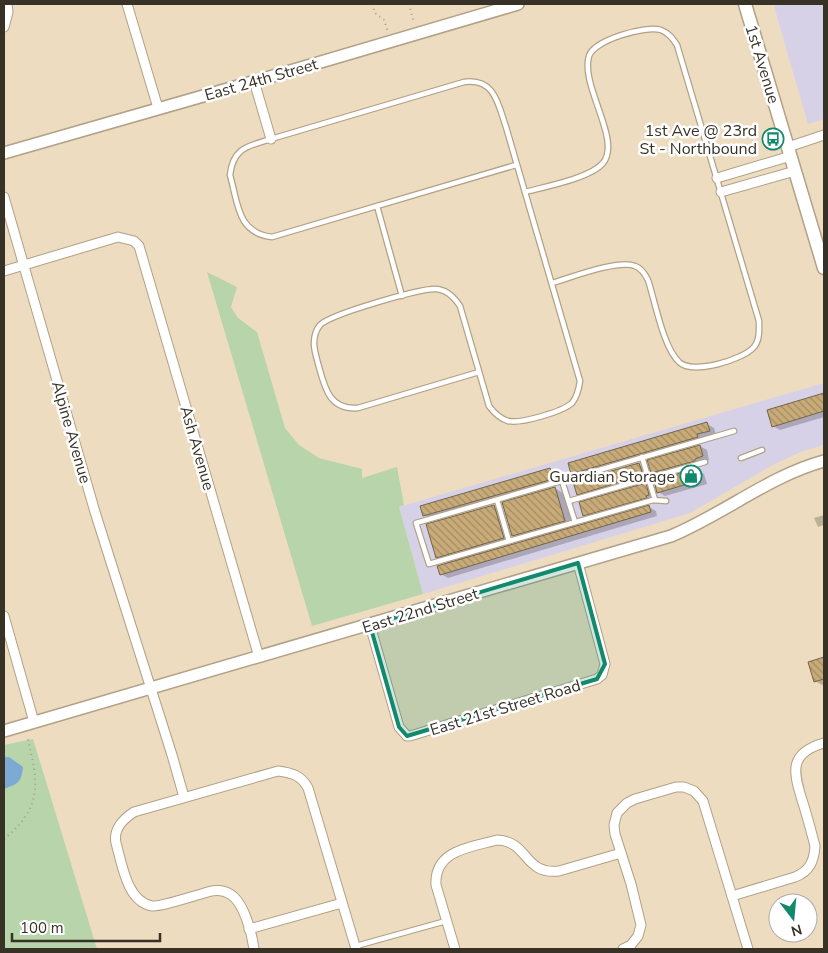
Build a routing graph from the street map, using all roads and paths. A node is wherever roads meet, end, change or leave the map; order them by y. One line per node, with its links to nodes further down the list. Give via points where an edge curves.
1 (7, 4): 8 (street)
2 (127, 4): 11 (street)
3 (372, 4): 9 (path, via 375,13 384,20 387,32)
4 (409, 4): 7 (path)
5 (518, 4): 10 (street, East 24th Street)
6 (745, 4): 14 (main road, 1st Avenue)
7 (414, 24)
8 (4, 27)
9 (396, 29)
10 (254, 81): 11 (street, East 24th Street); 13 (street)
11 (158, 108): 15 (street, East 24th Street)
12 (824, 135): 14 (street)
13 (271, 139): 16 (lane, via 472,81 486,85 492,91); 22 (lane, via 241,150 231,168 230,175 243,220 253,232 272,237)
14 (790, 151): 17 (main road, 1st Avenue); 18 (street)
15 (4, 152)
16 (516, 164): 19 (lane); 22 (lane)
17 (795, 171): 20 (street); 24 (main road, 1st Avenue)
18 (717, 178): 19 (lane, via 677,45 661,30 647,29 606,40 589,56 587,72 607,141 607,156 603,163 589,174); 20 (lane)
19 (525, 192): 26 (lane)
20 (721, 192): 26 (lane, via 759,321 757,342 744,355 699,368 680,364 669,349 648,280 635,266 619,264)
21 (4, 197): 23 (street, Alpine Avenue)
22 (377, 206): 27 (lane)
23 (24, 265): 25 (street); 46 (street, Ash Avenue, via 118,238 134,240 139,246); 47 (street, Alpine Avenue, via 95,512)
24 (824, 268)
25 (4, 271)
26 (552, 283): 28 (lane, via 580,381 571,403 532,418 506,420 489,406)
27 (402, 296): 28 (lane, via 435,289 455,298); 28 (lane, via 333,317 318,327 314,347 330,398 340,406 358,408)
28 (479, 372)
29 (734, 430): 31 (lane)
30 (762, 450): 32 (lane)
31 (642, 458): 35 (lane); 36 (lane)
32 (741, 458)
33 (824, 461): 43 (street, East 22nd Street, via 773,480 693,527)
34 (705, 462): 35 (lane)
35 (648, 478): 38 (lane); 39 (lane)
36 (562, 481): 37 (lane); 39 (lane)
37 (497, 500): 42 (lane); 42 (lane, via 416,523 429,564)
38 (655, 500): 40 (lane); 41 (lane)
39 (569, 501): 41 (lane)
40 (666, 501)
41 (575, 522): 42 (lane)
42 (509, 541)
43 (578, 563): 45 (street, East 22nd Street); 45 (street, East 21st Street Road, via 605,664 602,675 410,736 399,726)
44 (4, 616): 48 (street)
45 (370, 625): 46 (street, East 22nd Street)
46 (259, 657): 47 (street, East 22nd Street)
47 (151, 689): 48 (street, East 22nd Street); 51 (street, Alpine Avenue)
48 (29, 724): 49 (street, East 22nd Street); 52 (path, via 34,799 22,822)
49 (4, 731)
50 (824, 742): 54 (street, via 804,752 796,765 795,777 815,846 810,866 795,877)
51 (184, 798): 55 (street, via 278,772 298,775 308,788); 57 (street, via 134,812 121,822 115,837 131,892 138,900 155,906 222,890 236,899)
52 (4, 839)
53 (621, 853): 54 (street, via 615,834 615,818 620,808 635,799 684,787 694,791 707,810); 56 (street, via 550,872 535,866 518,846 505,840 450,854 439,865 435,877); 61 (street, via 641,925 638,936)
54 (732, 896): 62 (street)
55 (342, 903): 57 (street); 58 (street)
56 (446, 921): 58 (lane); 60 (street)
57 (249, 929): 59 (street)
58 (356, 948)
59 (254, 949)
60 (455, 949)
61 (623, 949)
62 (748, 949)

